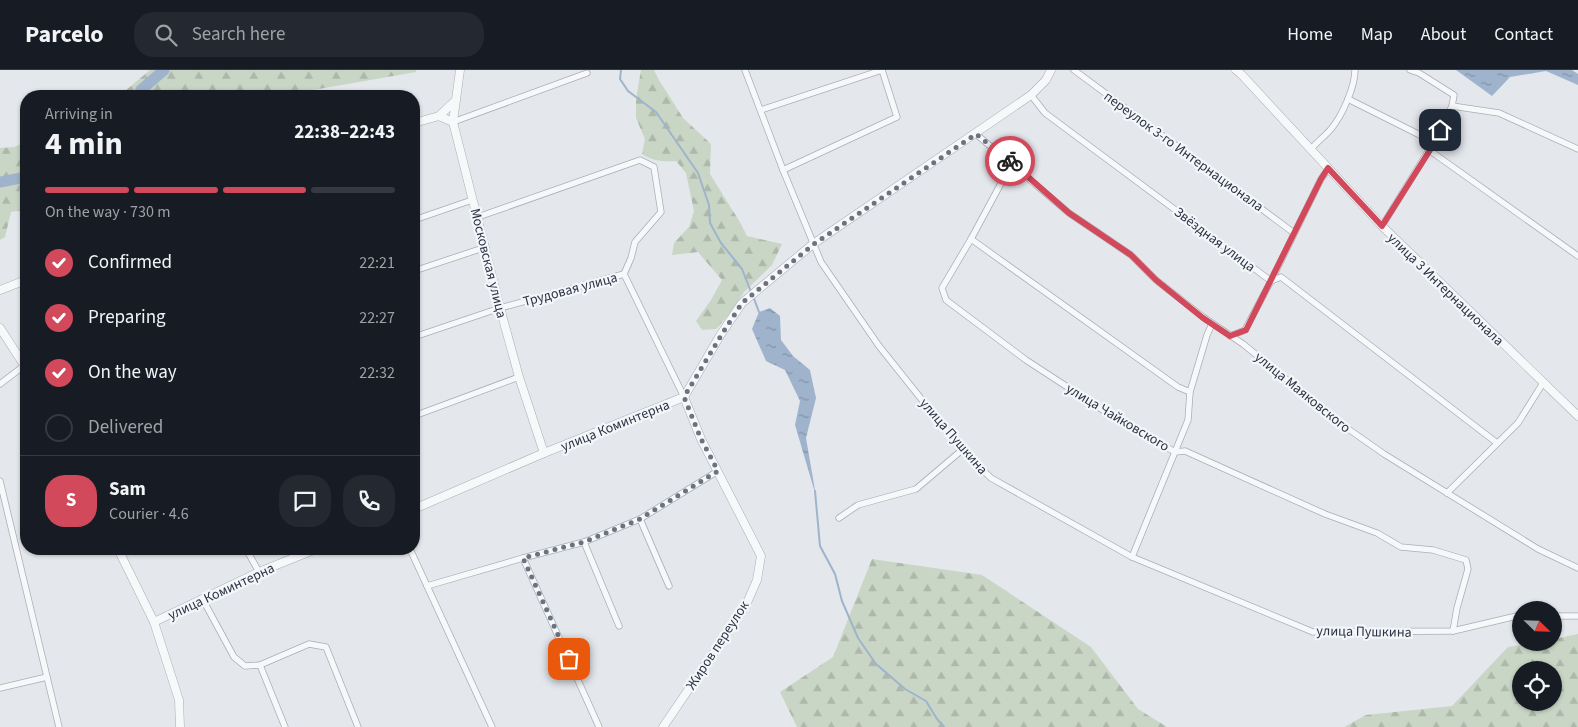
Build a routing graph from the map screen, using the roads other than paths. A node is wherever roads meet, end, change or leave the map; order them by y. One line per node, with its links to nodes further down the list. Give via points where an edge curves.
1 (460, 70): 12 (street, Московская улица)
2 (745, 70): 14 (street, улица Пушкина)
3 (882, 70): 14 (street); 25 (street, via 897,117)
4 (1051, 70): 10 (street)
5 (1074, 70): 30 (street, переулок 3-го Интернационала)
6 (1236, 70): 20 (street, улица 3 Интернационала)
7 (1355, 70): 11 (street)
8 (1410, 70): 13 (street, via 1454,95)
9 (587, 73): 17 (street)
10 (1031, 95): 18 (street); 37 (street, Звёздная улица, via 1046,113)
11 (1348, 99): 19 (street); 20 (street, via 1332,128)
12 (456, 100): 15 (street); 17 (street, Московская улица)
13 (1452, 106): 19 (street); 21 (street, via 1499,113)
14 (761, 110): 25 (street, улица Пушкина)
15 (439, 116): 16 (street); 17 (street)
16 (420, 121)
17 (453, 122): 26 (street, Московская улица)
18 (976, 134): 23 (street, улица Маяковского); 32 (street)
19 (1434, 142): 22 (street)
20 (1310, 148): 24 (street, улица 3 Интернационала)
21 (1578, 149)
22 (1430, 150): 29 (street); 34 (street)
23 (1012, 163): 31 (street, улица Чайковского); 41 (street, улица Маяковского, via 1069,213 1131,255 1156,280)
24 (1328, 168): 29 (street, улица 3 Интернационала); 30 (street)
25 (783, 170): 32 (street, улица Пушкина)
26 (472, 200): 27 (street, Московская улица); 28 (street)
27 (478, 217): 33 (street, Московская улица); 36 (street, via 640,160 654,167 661,212 635,242)
28 (420, 218)
29 (1382, 226): 48 (street, улица 3 Интернационала)
30 (1294, 233): 37 (street)
31 (971, 240): 50 (street, via 1178,387); 56 (street, улица Чайковского, via 942,288 946,300 1026,360 1115,418)
32 (814, 244): 51 (street, улица Коминтерна, via 742,303); 55 (street, улица Пушкина, via 821,262 879,346)
33 (486, 247): 35 (street); 40 (street, Московская улица)
34 (1578, 256)
35 (420, 269)
36 (624, 274): 40 (street, Трудовая улица); 51 (street, Трудовая улица)
37 (1271, 281): 44 (street, via 1246,330); 54 (street, Звёздная улица, via 1281,277)
38 (20, 282): 39 (street)
39 (0, 290)
40 (500, 308): 43 (street, Трудовая улица); 47 (street, Московская улица)
41 (1212, 324): 44 (street, улица Маяковского); 50 (street)
42 (0, 328): 45 (street)
43 (420, 336)
44 (1230, 336): 60 (street, улица Маяковского, via 1344,426)
45 (20, 358)
46 (20, 370): 49 (street)
47 (519, 378): 52 (street); 57 (street, Московская улица)
48 (1543, 383): 53 (street, улица 3 Интернационала); 54 (street, via 1518,423)
49 (0, 384)
50 (1190, 392): 56 (street, via 1188,420)
51 (684, 397): 57 (street, улица Коминтерна); 58 (street, Жиров переулок)
52 (420, 414)
53 (1578, 416)
54 (1497, 443): 60 (street)
55 (962, 450): 62 (street, via 916,489 858,504); 69 (street, улица Пушкина, via 991,478)
56 (1175, 452): 69 (street); 81 (street, улица Чайковского, via 1185,451 1325,514 1377,533 1401,547 1434,550 1466,560 1468,569)
57 (544, 453): 61 (street, улица Коминтерна)
58 (718, 471): 63 (street); 91 (street, Жиров переулок, via 762,556 757,580 746,604)
59 (0, 481): 83 (street)
60 (1447, 493): 71 (street, улица Маяковского, via 1538,549)
61 (420, 507)
62 (839, 518)
63 (640, 519): 64 (street); 74 (street)
64 (584, 542): 70 (street); 80 (street)
65 (121, 555): 79 (street)
66 (249, 555): 72 (street)
67 (301, 555): 72 (street, улица Коминтерна)
68 (413, 555): 73 (street)
69 (1132, 557): 81 (street, улица Пушкина, via 1313,632)
70 (523, 558): 73 (street); 90 (street)
71 (1578, 568)
72 (259, 572): 75 (street, улица Коминтерна)
73 (427, 586): 89 (street)
74 (669, 586)
75 (202, 598): 79 (street, улица Коминтерна); 82 (street, via 234,657 245,666)
76 (1562, 616): 77 (street)
77 (1578, 616)
78 (1512, 617): 81 (street, улица Пушкина)
79 (154, 622): 86 (street, via 179,700)
80 (619, 626)
81 (1453, 631)
82 (260, 665): 87 (street); 88 (street, via 309,644 326,647)
83 (47, 677): 84 (street); 85 (street)
84 (0, 688)
85 (59, 727)
86 (180, 727)
87 (285, 727)
88 (358, 727)
89 (492, 727)
90 (599, 727)
91 (663, 727)

